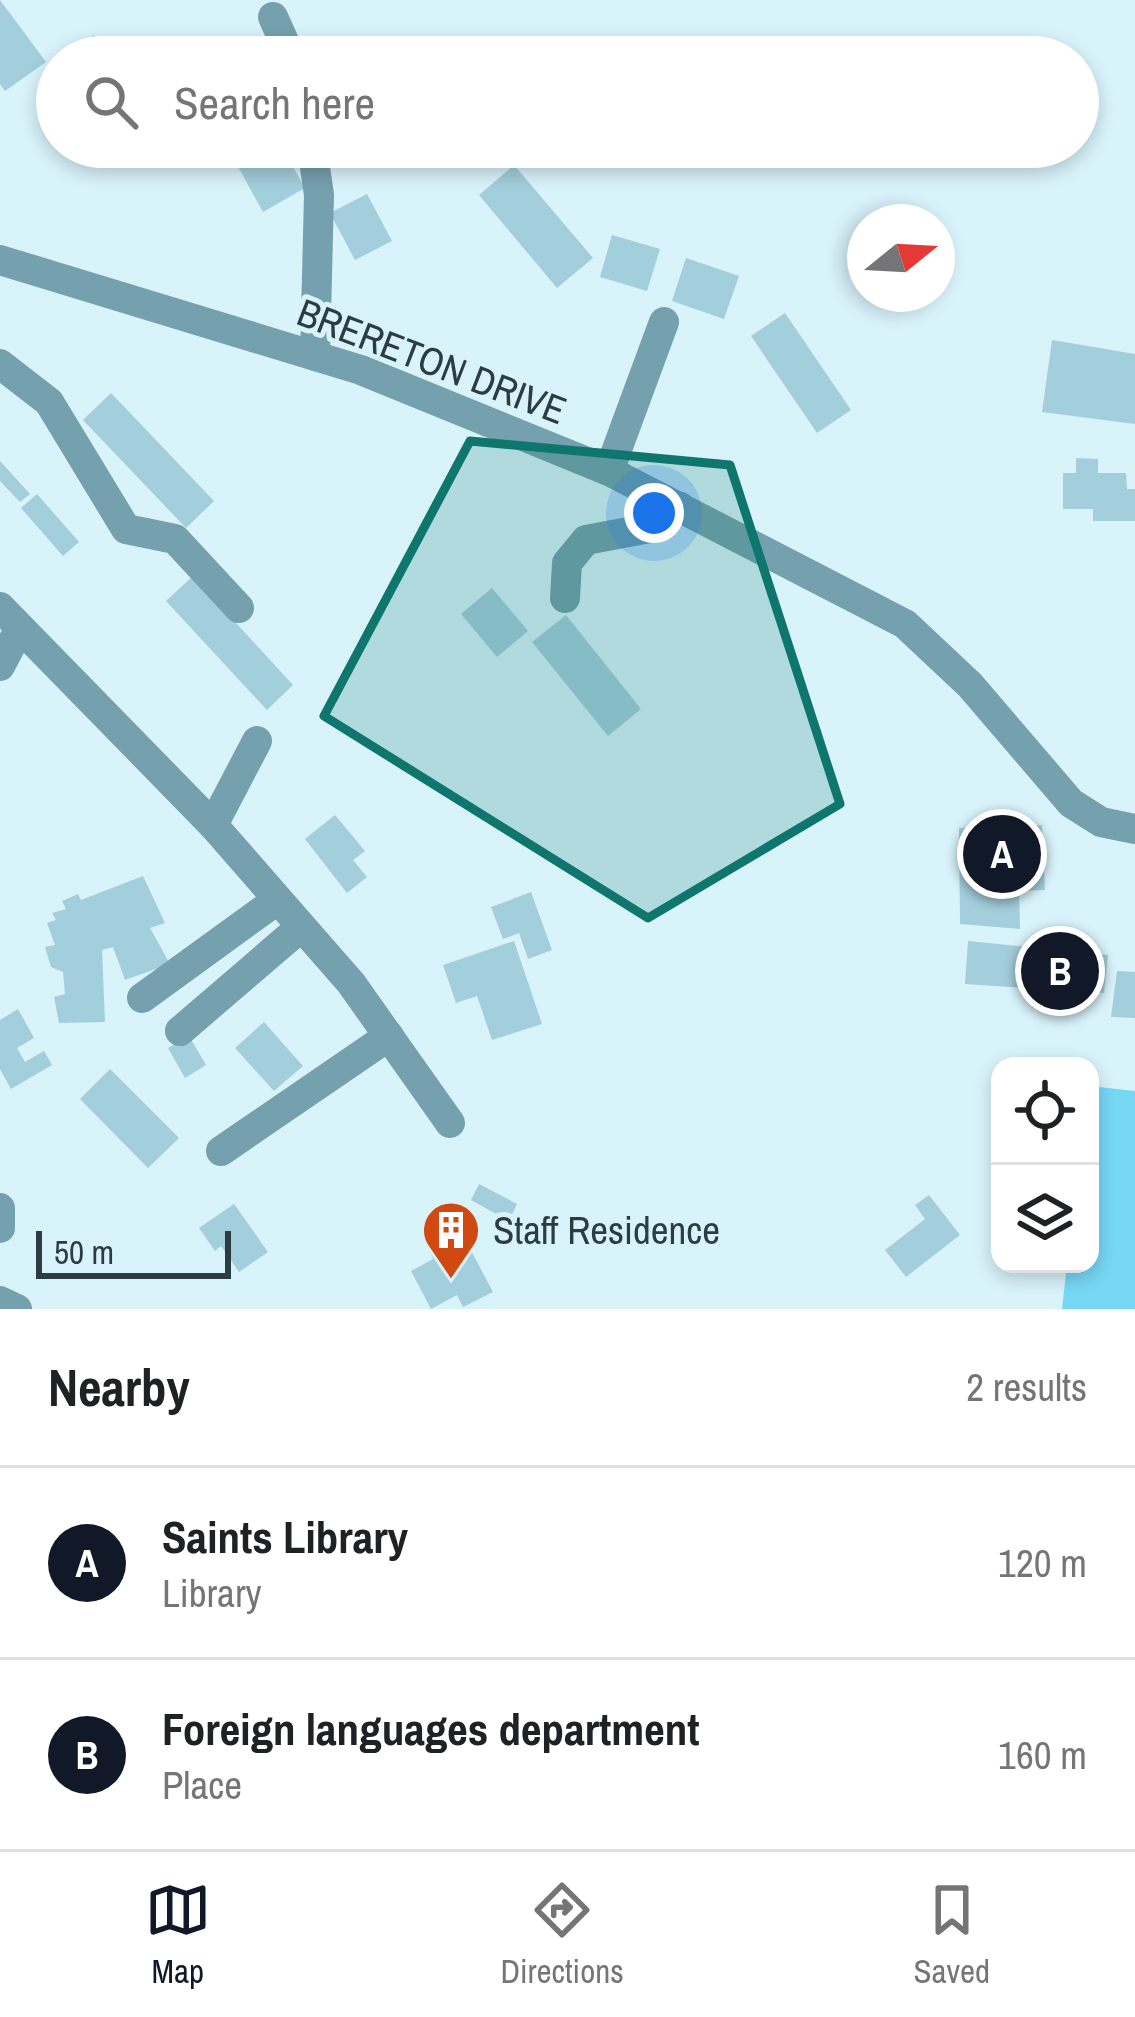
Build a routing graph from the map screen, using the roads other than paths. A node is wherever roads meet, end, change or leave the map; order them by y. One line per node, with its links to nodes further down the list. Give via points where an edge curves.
1 (273, 17): 2 (street)
2 (282, 36)
3 (315, 168): 6 (street)
4 (0, 260): 6 (street, BRERETON DRIVE)
5 (664, 322): 8 (street)
6 (315, 356): 8 (street, BRERETON DRIVE)
7 (0, 364): 11 (street, via 50,402 126,529 175,538)
8 (609, 471): 9 (street, BRERETON DRIVE)
9 (680, 507): 10 (street, via 655,527 586,540 567,563); 16 (street, BRERETON DRIVE, via 905,624 970,685 1071,803 1101,822)
10 (566, 598)
11 (239, 608)
12 (10, 617): 13 (street); 15 (street)
13 (0, 666)
14 (257, 741): 15 (street)
15 (213, 825): 17 (street)
16 (1135, 829)
17 (277, 900): 18 (street); 19 (street)
18 (301, 927): 20 (street); 21 (street)
19 (142, 998)
20 (180, 1031)
21 (388, 1036): 22 (street); 23 (street)
22 (450, 1123)
23 (220, 1151)
24 (0, 1208): 25 (street)
25 (0, 1228)

